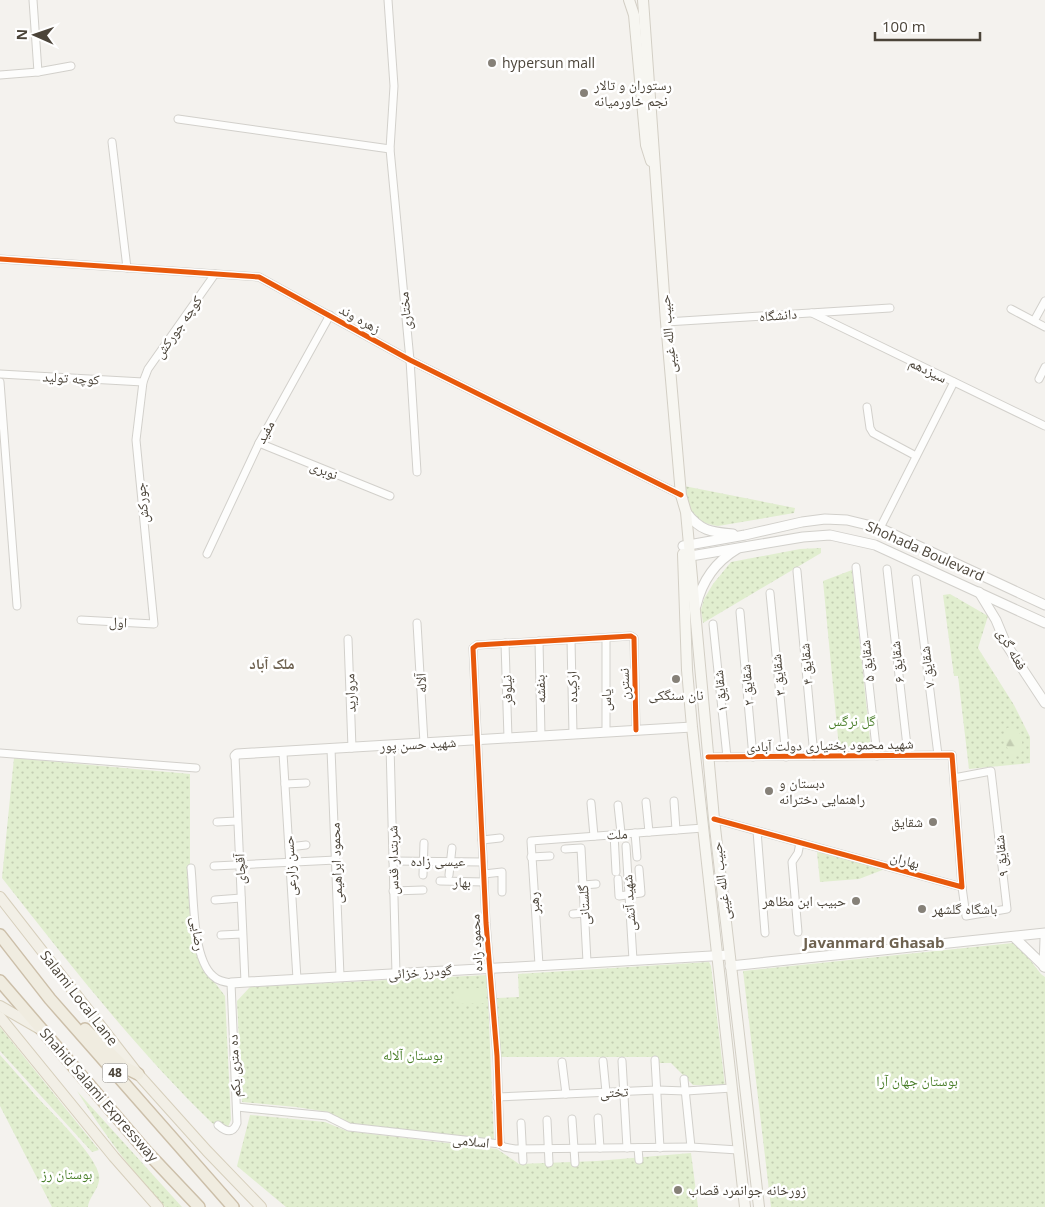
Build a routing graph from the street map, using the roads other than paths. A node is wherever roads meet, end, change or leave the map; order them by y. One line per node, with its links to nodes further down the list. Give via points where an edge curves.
1 (33, 0): 8 (street)
2 (388, 0): 12 (street, مختاری, via 394,86)
3 (627, 0): 6 (main road, حبیب الله غیبی)
4 (634, 0): 6 (main road)
5 (643, 0): 13 (main road, حبیب الله غیبی)
6 (634, 15): 13 (main road, حبیب الله غیبی, via 646,145)
7 (71, 66): 8 (street)
8 (38, 72): 9 (street)
9 (0, 75)
10 (178, 119): 12 (street)
11 (112, 142): 15 (street)
12 (390, 149): 25 (street, مختاری)
13 (656, 173): 23 (main road, حبیب الله غیبی)
14 (0, 259): 15 (street, زهره وند)
15 (127, 268): 16 (street, زهره وند)
16 (215, 274): 21 (street, زهره وند, via 259,277); 30 (street, کوچه جورکش)
17 (1045, 300): 22 (street)
18 (890, 308): 20 (street, دانشگاه)
19 (1011, 309): 22 (street)
20 (812, 313): 23 (street, دانشگاه); 31 (street, سیزدهم)
21 (330, 315): 25 (street, زهره وند); 34 (street, مفید)
22 (1034, 321): 24 (street)
23 (666, 322): 37 (main road, حبیب الله غیبی)
24 (1045, 327)
25 (410, 360): 36 (street, مختاری); 37 (street, زهره وند)
26 (1045, 367): 28 (street)
27 (0, 374): 30 (street, کوچه تولید)
28 (1039, 379)
29 (0, 382): 53 (street)
30 (142, 382): 61 (street, جورکش, via 136,440)
31 (954, 382): 33 (street, سیزدهم); 35 (street)
32 (867, 407): 35 (street, via 874,434)
33 (1045, 426)
34 (259, 443): 38 (street, نوبری); 44 (street, مفید)
35 (916, 456): 40 (street)
36 (417, 472)
37 (682, 495): 39 (main road, حبیب الله غیبی); 43 (main road, حبیب الله غیبی, via 680,511)
38 (390, 496)
39 (686, 512): 41 (street, via 700,527 710,532); 43 (main road, حبیب الله غیبی)
40 (880, 528): 41 (street, Shohada Boulevard, via 847,520 825,519); 48 (street, Shohada Boulevard)
41 (745, 535): 43 (street, Shohada Boulevard)
42 (741, 547): 43 (street, Shohada Boulevard); 50 (street, Shohada Boulevard, via 803,536 830,535 853,539 875,545); 54 (street, via 716,565 700,591)
43 (686, 551): 54 (main road, حبیب الله غیبی); 69 (main road, حبیب الله غیبی)
44 (207, 554)
45 (856, 567): 89 (street, شقایق ۵)
46 (887, 569): 84 (street, شقایق ۶)
47 (797, 571): 88 (street, شقایق ۴)
48 (985, 578): 50 (street); 52 (street, Shohada Boulevard)
49 (916, 579): 85 (street, شقایق ۷)
50 (978, 591): 55 (street, Shohada Boulevard); 58 (street, فعله گری)
51 (770, 593): 87 (street, شقایق ۳)
52 (1045, 605)
53 (18, 606)
54 (694, 610): 68 (main road, حبیب الله غیبی)
55 (1014, 610): 58 (street, via 1006,611); 60 (street, Shohada Boulevard)
56 (740, 612): 92 (street, شقایق ۲)
57 (81, 620): 61 (street, اول)
58 (996, 620): 70 (street, فعله گری, via 1006,644)
59 (417, 622): 78 (street, آلاله)
60 (1045, 623)
61 (154, 624)
62 (712, 624): 91 (street, شقایق ۱)
63 (606, 638): 65 (street); 72 (street, نسترن, via 633,637); 73 (street, یاس)
64 (348, 639): 80 (street, مروارید)
65 (571, 640): 66 (street); 74 (street, ارکیده)
66 (539, 641): 67 (street); 75 (street, بنفشه)
67 (505, 643): 76 (street, نیلوفر); 77 (street, محمود زاده, via 475,646)
68 (700, 669): 69 (main road); 90 (main road, حبیب الله غیبی)
69 (687, 670): 71 (main road, حبیب الله غیبی)
70 (1045, 703)
71 (692, 727): 72 (street, شهید حسن پور); 104 (main road, حبیب الله غیبی)
72 (636, 730): 73 (street, شهید حسن پور)
73 (606, 732): 74 (street, شهید حسن پور)
74 (573, 734): 75 (street, شهید حسن پور)
75 (541, 736): 76 (street, شهید حسن پور)
76 (508, 738): 77 (street, شهید حسن پور)
77 (478, 741): 78 (street, شهید حسن پور); 112 (street, محمود زاده)
78 (424, 744): 79 (street, شهید حسن پور)
79 (390, 745): 80 (street, شهید حسن پور); 125 (street, شربتدار قدس)
80 (352, 748): 81 (street, شهید حسن پور)
81 (331, 750): 83 (street, شهید حسن پور); 124 (street, محمود ابراهیمی)
82 (0, 753): 93 (street)
83 (283, 753): 86 (street, شهید حسن پور); 96 (street, حسن زارعی)
84 (908, 755): 85 (street, شهید محمود بختیاری دولت آبادی); 89 (street, شهید محمود بختیاری دولت آبادی)
85 (938, 755): 94 (street, شهید محمود بختیاری دولت آبادی, via 952,755)
86 (235, 756): 102 (street, آقچای)
87 (786, 756): 88 (street, شهید محمود بختیاری دولت آبادی); 92 (street, شهید محمود بختیاری دولت آبادی)
88 (814, 756): 89 (street, شهید محمود بختیاری دولت آبادی)
89 (877, 756)
90 (708, 757): 91 (street, شهید محمود بختیاری دولت آبادی); 101 (main road, حبیب الله غیبی)
91 (727, 757): 92 (street, شهید محمود بختیاری دولت آبادی)
92 (753, 757)
93 (196, 768)
94 (954, 778): 141 (street); 141 (street, شقایق ۹, via 991,771 1007,909 966,916)
95 (306, 783): 96 (street)
96 (285, 784): 118 (street, حسن زارعی)
97 (674, 801): 105 (street)
98 (646, 802): 108 (street)
99 (591, 803): 110 (street)
100 (618, 804): 109 (street)
101 (714, 819): 106 (street, بهاران); 160 (main road, حبیب الله غیبی)
102 (238, 821): 103 (street); 130 (street, آقچای)
103 (217, 822)
104 (702, 828): 105 (street, ملت); 159 (main road, حبیب الله غیبی)
105 (676, 830): 108 (street, ملت)
106 (757, 831): 114 (street, بهاران); 152 (street)
107 (636, 832): 108 (street, ملت); 109 (street, ملت); 123 (street)
108 (649, 832)
109 (618, 834): 110 (street, ملت); 145 (street, via 619,896)
110 (594, 836): 113 (street, ملت)
111 (500, 838): 112 (street)
112 (482, 840): 129 (street, محمود زاده)
113 (531, 841): 122 (street, رهبر)
114 (800, 843): 141 (street, بهاران); 151 (street, via 792,862)
115 (424, 844): 127 (street)
116 (306, 845): 118 (street)
117 (626, 846): 145 (street, شهید آتشی)
118 (289, 847): 126 (street, حسن زارعی)
119 (452, 848): 128 (street)
120 (564, 849): 140 (street, گلستانی, via 581,848)
121 (550, 856): 122 (street)
122 (531, 857): 163 (street, رهبر)
123 (637, 857)
124 (336, 860): 126 (street); 168 (street, محمود ابراهیمی)
125 (393, 861): 127 (street, عيسی زاده); 143 (street, شربتدار قدس)
126 (290, 862): 130 (street); 169 (street, حسن زارعی)
127 (424, 862): 128 (street, عيسی زاده); 135 (street)
128 (451, 862): 129 (street, عيسی زاده); 136 (street)
129 (483, 862): 134 (street, محمود زاده)
130 (239, 864): 131 (street); 147 (street, آقچای)
131 (214, 866)
132 (191, 868): 172 (street, رضایی, via 202,959 213,976)
133 (639, 869): 145 (street, via 641,893)
134 (484, 874): 138 (street, محمود زاده); 144 (street, via 502,872)
135 (423, 875)
136 (449, 875)
137 (440, 881): 138 (street, بهار)
138 (484, 882): 166 (street, محمود زاده)
139 (596, 884): 140 (street)
140 (583, 885): 149 (street, گلستانی)
141 (962, 887)
142 (423, 890): 143 (street)
143 (393, 891): 167 (street, شربتدار قدس)
144 (502, 892)
145 (629, 894): 161 (street, شهید آتشی)
146 (0, 897): 181 (main road, Salami Local Lane)
147 (241, 898): 148 (street); 155 (street, آقچای)
148 (215, 900)
149 (584, 913): 150 (street); 162 (street, گلستانی)
150 (573, 914)
151 (798, 932)
152 (765, 933)
153 (1045, 933): 157 (street)
154 (221, 934): 155 (street)
155 (242, 934): 171 (street, آقچای)
156 (0, 936): 173 (highway, Shahid Salami Expressway / 48)
157 (1014, 936): 164 (street); 165 (street)
158 (1045, 939): 165 (street)
159 (716, 955): 160 (street, گودرز خزائی); 161 (street, گودرز خزائی); 183 (main road, حبیب الله غیبی)
160 (729, 955): 164 (main road, حبیب الله غیبی)
161 (633, 960): 162 (street, گودرز خزائی)
162 (587, 962): 163 (street, گودرز خزائی)
163 (539, 965): 166 (street, گودرز خزائی)
164 (730, 966): 217 (main road, حبیب الله غیبی)
165 (1044, 967)
166 (488, 968): 167 (street, گودرز خزائی); 189 (street, محمود زاده, via 497,1056)
167 (396, 974): 168 (street, گودرز خزائی)
168 (340, 976): 169 (street, گودرز خزائی)
169 (297, 979): 171 (street, گودرز خزائی)
170 (0, 981): 176 (highway, Shahid Salami Expressway / 48)
171 (245, 982): 172 (street, گودرز خزائی)
172 (231, 983): 190 (street, ده متری یکم)
173 (50, 999): 181 (highway, via 124,1068); 213 (highway, Shahid Salami Expressway / 48)
174 (0, 1006): 176 (main road)
175 (0, 1017): 211 (main road)
176 (43, 1031): 212 (highway, Shahid Salami Expressway / 48, via 146,1151)
177 (655, 1060): 184 (street)
178 (604, 1061): 187 (street)
179 (622, 1061): 185 (street)
180 (562, 1062): 188 (street)
181 (138, 1074): 210 (main road, Salami Local Lane)
182 (684, 1079): 186 (street)
183 (732, 1088): 186 (street, تختی); 205 (main road, حبیب الله غیبی)
184 (657, 1090): 185 (street, تختی); 186 (street, تختی); 202 (street)
185 (624, 1091): 187 (street, تختی); 200 (street)
186 (686, 1091): 197 (street)
187 (606, 1092): 188 (street, تختی)
188 (566, 1094): 189 (street, تختی)
189 (497, 1097): 196 (street, محمود زاده)
190 (237, 1107): 195 (street, ده متری یکم, via 235,1129 224,1131); 196 (street, اسلامی, via 327,1116 349,1127)
191 (598, 1118): 199 (street)
192 (572, 1119): 198 (street)
193 (547, 1120): 204 (street)
194 (521, 1123): 203 (street)
195 (218, 1125)
196 (500, 1144): 203 (street, اسلامی)
197 (691, 1147): 202 (street, اسلامی); 205 (street, اسلامی)
198 (574, 1148): 199 (street, اسلامی); 204 (street, اسلامی); 208 (street)
199 (600, 1148): 200 (street, اسلامی)
200 (627, 1148): 201 (street, اسلامی)
201 (638, 1148): 202 (street, اسلامی); 206 (street)
202 (660, 1148)
203 (522, 1149): 204 (street, اسلامی); 207 (street)
204 (547, 1149): 209 (street)
205 (738, 1150): 216 (main road, حبیب الله غیبی)
206 (639, 1160)
207 (523, 1162)
208 (576, 1162)
209 (549, 1163)
210 (245, 1191): 214 (main road, Salami Local Lane); 215 (main road)
211 (158, 1207)
212 (199, 1207)
213 (233, 1207)
214 (261, 1207)
215 (266, 1207)
216 (745, 1207)
217 (760, 1207)

